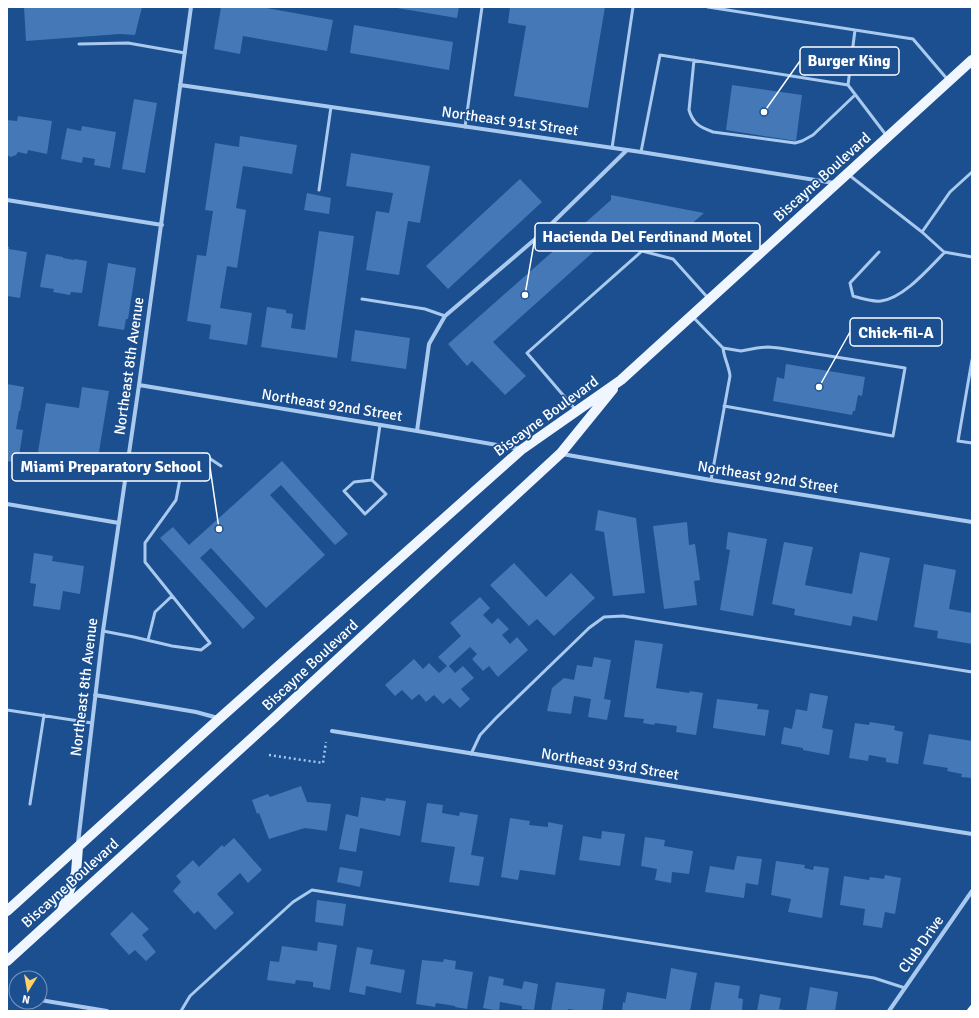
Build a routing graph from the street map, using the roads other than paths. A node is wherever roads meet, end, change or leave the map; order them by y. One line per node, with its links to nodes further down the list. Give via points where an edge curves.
1 (191, 7): 7 (street, Northeast 8th Avenue)
2 (482, 7): 15 (lane)
3 (633, 7): 17 (lane)
4 (708, 7): 5 (lane)
5 (855, 30): 10 (lane, via 913,40); 12 (lane)
6 (79, 44): 7 (lane, via 128,43)
7 (185, 53): 11 (street, Northeast 8th Avenue)
8 (694, 60): 12 (lane); 13 (lane, via 689,110 694,122 713,132 795,143 812,135); 19 (lane, via 660,55)
9 (972, 60): 10 (main road, Biscayne Boulevard)
10 (949, 81): 16 (main road, Biscayne Boulevard)
11 (180, 85): 14 (street, Northeast 91st Street); 25 (street, Northeast 8th Avenue)
12 (848, 85): 13 (lane)
13 (855, 95): 16 (lane)
14 (331, 107): 15 (street, Northeast 91st Street); 23 (lane)
15 (465, 127): 17 (street, Northeast 91st Street)
16 (887, 137): 21 (main road, Biscayne Boulevard)
17 (612, 148): 18 (street, Northeast 91st Street)
18 (627, 150): 19 (street, Northeast 91st Street); 32 (street, via 540,235)
19 (641, 152): 22 (street, Northeast 91st Street)
20 (972, 172): 26 (lane, via 950,192)
21 (847, 174): 22 (main road, Biscayne Boulevard); 26 (lane)
22 (837, 184): 31 (main road, Biscayne Boulevard)
23 (319, 190)
24 (7, 200): 25 (street)
25 (162, 225): 37 (street, Northeast 8th Avenue)
26 (922, 232): 28 (lane)
27 (879, 252): 28 (lane, via 850,283 853,296 880,301 894,297 907,289)
28 (945, 252): 29 (lane)
29 (972, 257)
30 (362, 299): 32 (lane, via 424,309)
31 (710, 299): 33 (main road, Biscayne Boulevard); 39 (lane, via 673,258 642,251 527,353)
32 (445, 316): 41 (street, via 430,344)
33 (692, 316): 34 (lane); 36 (main road, Biscayne Boulevard)
34 (723, 348): 38 (lane, via 730,376); 38 (lane, via 741,351 768,347 906,368 893,436)
35 (972, 360): 42 (lane, via 958,441)
36 (621, 380): 39 (main road, Biscayne Boulevard); 44 (main road, Biscayne Boulevard)
37 (139, 385): 40 (street, Northeast 92nd Street); 50 (street, Northeast 8th Avenue)
38 (724, 406): 47 (lane)
39 (576, 411): 43 (main road, Biscayne Boulevard)
40 (380, 425): 41 (street, Northeast 92nd Street); 46 (lane)
41 (417, 431): 43 (street, Northeast 92nd Street)
42 (972, 444)
43 (521, 450): 58 (main road, Biscayne Boulevard)
44 (561, 453): 47 (street, Northeast 92nd Street); 67 (main road, Biscayne Boulevard)
45 (221, 466): 51 (lane, via 203,454 183,463 176,500 145,543 145,562)
46 (372, 480): 46 (lane, via 386,494 365,514 344,491 354,482)
47 (711, 480): 49 (street, Northeast 92nd Street)
48 (7, 504): 50 (street)
49 (972, 522)
50 (119, 523): 52 (street, Northeast 8th Avenue)
51 (172, 596): 53 (lane, via 155,612); 53 (lane, via 210,643 201,650)
52 (103, 631): 53 (lane); 55 (street, Northeast 8th Avenue)
53 (148, 640)
54 (972, 672): 61 (lane, via 624,616 604,617 589,628 496,718 480,735)
55 (95, 695): 58 (street); 59 (street, Northeast 8th Avenue)
56 (7, 710): 57 (lane)
57 (44, 715): 59 (lane); 62 (lane)
58 (220, 718): 64 (main road, Biscayne Boulevard)
59 (92, 723): 64 (street, Northeast 8th Avenue)
60 (332, 731): 61 (street, Northeast 93rd Street)
61 (471, 754): 63 (street, Northeast 93rd Street)
62 (30, 804)
63 (972, 834)
64 (78, 847): 66 (main road, Biscayne Boulevard); 67 (main road, via 76,873)
65 (972, 891): 69 (street, Club Drive)
66 (7, 911)
67 (62, 912): 68 (main road, Biscayne Boulevard)
68 (7, 961)
69 (905, 988): 72 (lane, via 874,978 312,890 293,902 190,996); 73 (street, Club Drive)
70 (48, 1001): 71 (street)
71 (107, 1011)
72 (181, 1011)
73 (889, 1011)

